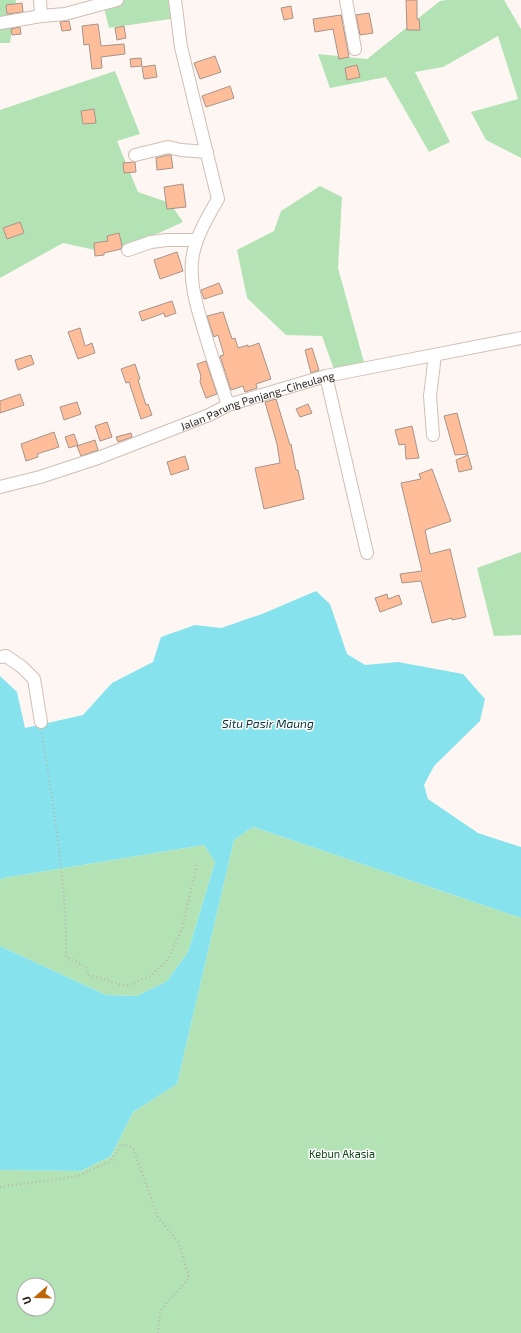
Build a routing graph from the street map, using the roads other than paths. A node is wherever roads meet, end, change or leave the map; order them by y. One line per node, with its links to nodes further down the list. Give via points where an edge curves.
1 (40, 0): 5 (street)
2 (116, 0): 5 (street, via 65,14)
3 (175, 0): 8 (street, via 181,47)
4 (346, 0): 7 (street)
5 (41, 16): 6 (street)
6 (0, 23)
7 (355, 49)
8 (207, 152): 9 (street, via 168,147); 10 (street, via 218,199)
9 (135, 155)
10 (198, 240): 11 (street, via 167,240); 15 (street, via 191,269 196,302)
11 (128, 250)
12 (521, 338): 13 (street, Jalan Parung Panjang–Ciheulang)
13 (434, 355): 14 (street, Jalan Parung Panjang–Ciheulang); 16 (street, via 430,396)
14 (326, 376): 15 (street, Jalan Parung Panjang–Ciheulang); 18 (street)
15 (228, 405): 17 (street, Jalan Parung Panjang–Ciheulang, via 209,415 98,458)
16 (433, 435)
17 (0, 487)
18 (368, 553)
19 (0, 657): 20 (street, via 6,656 34,679)
20 (41, 722)

